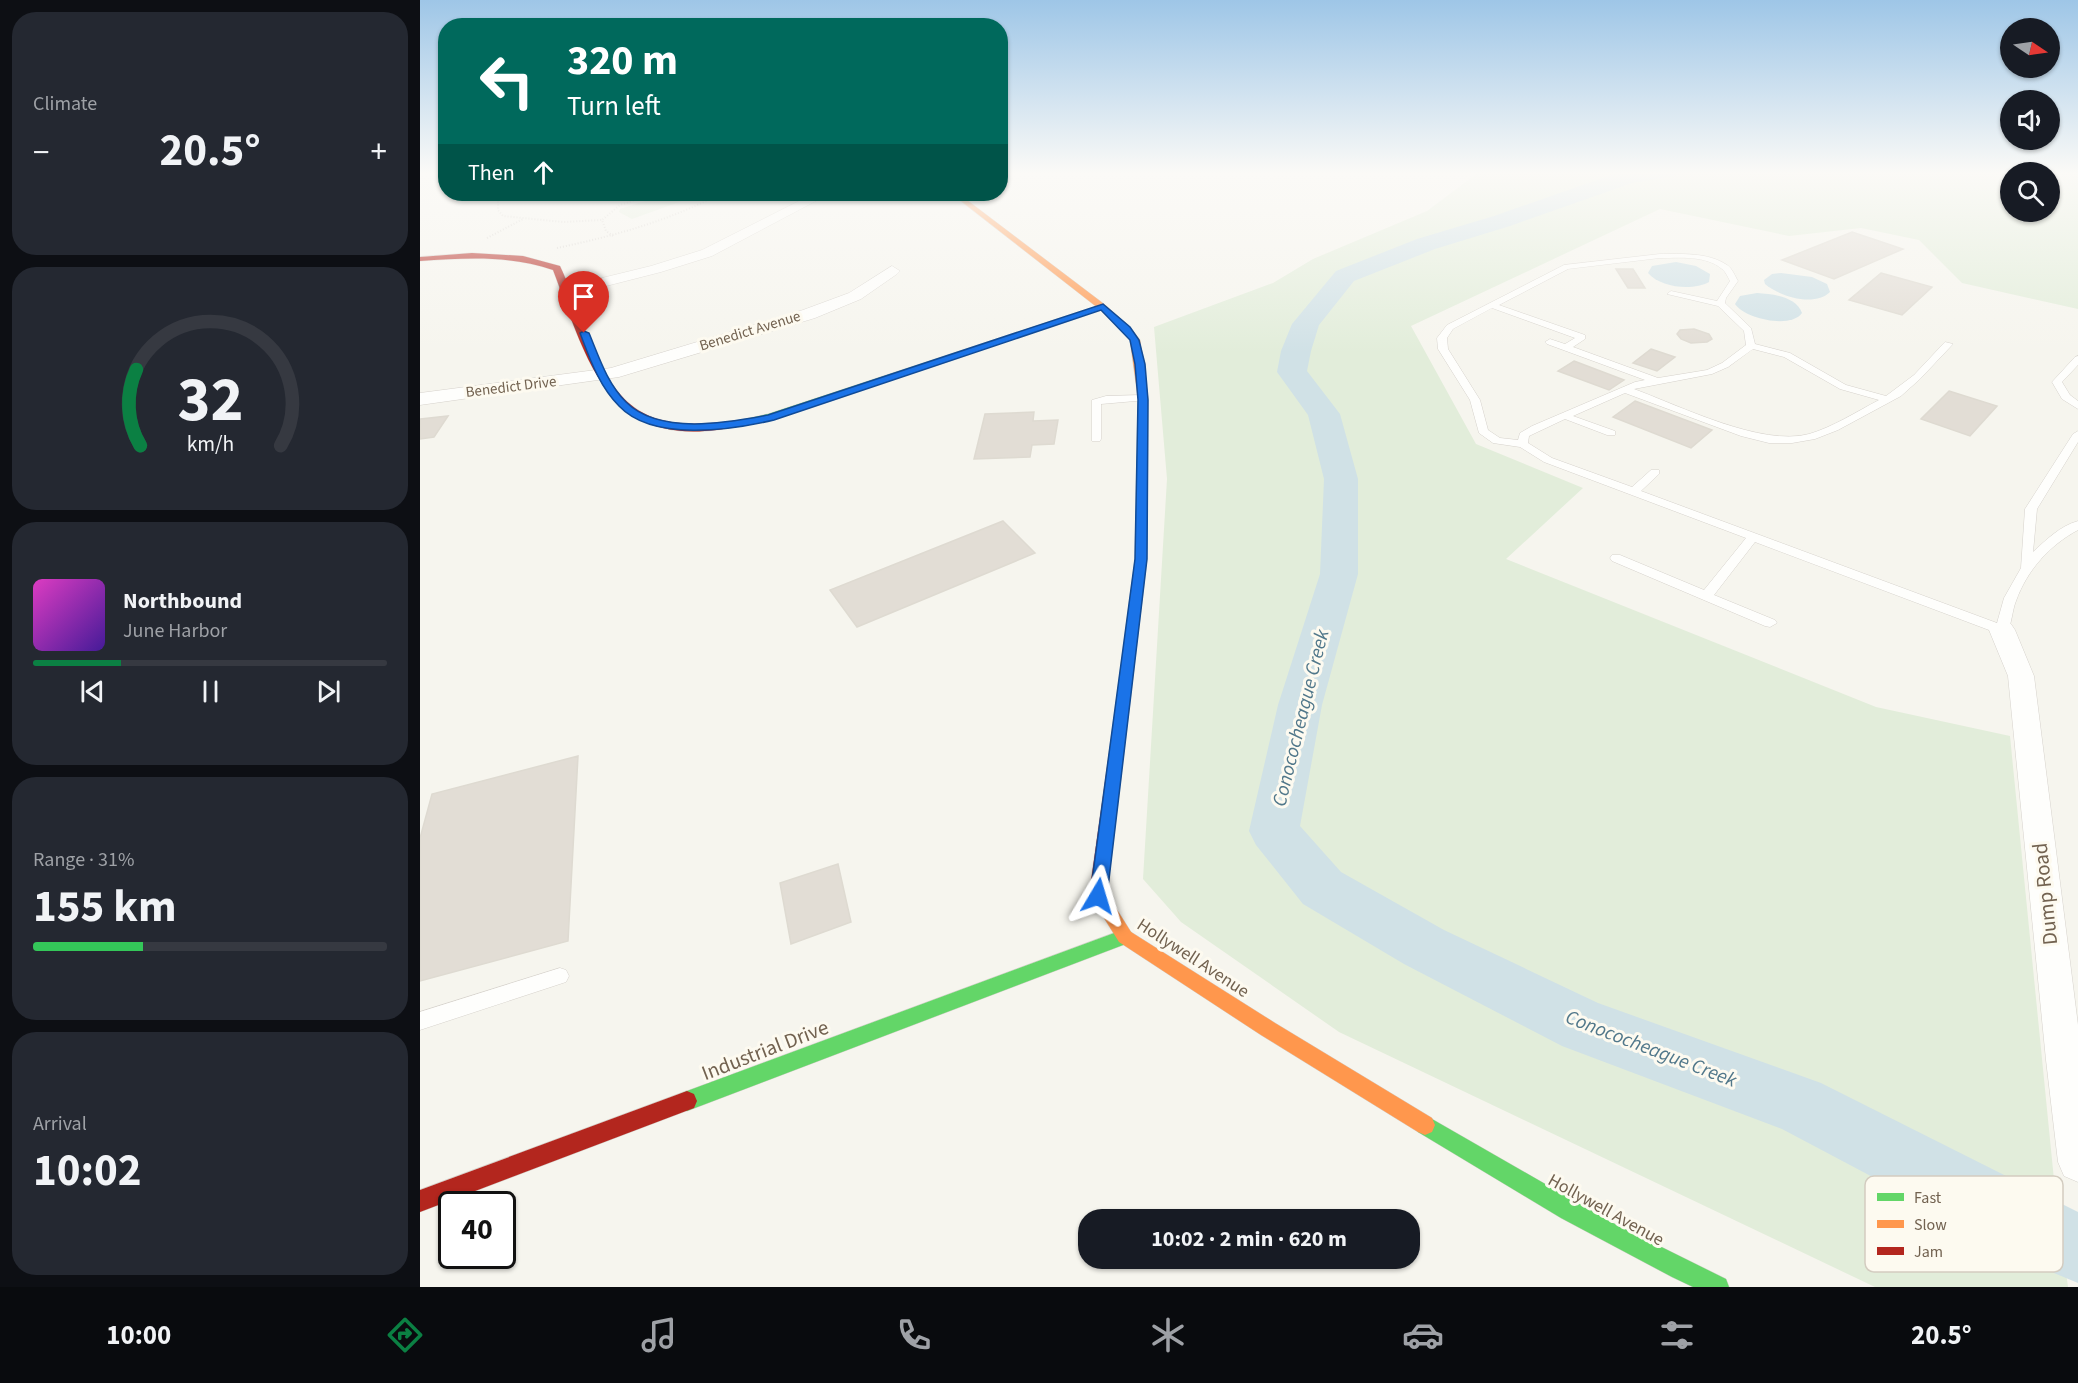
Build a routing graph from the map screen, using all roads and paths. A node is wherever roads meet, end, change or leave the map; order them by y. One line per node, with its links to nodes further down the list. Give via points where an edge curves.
1 (607, 232): 5 (path)
2 (625, 232): 5 (path)
3 (748, 232): 9 (street, via 707,253)
4 (1005, 232): 13 (street, Hollywell Avenue)
5 (613, 236): 6 (path)
6 (513, 256): 7 (street); 9 (street, via 544,261 557,268)
7 (420, 259)
8 (892, 271): 19 (street, Benedict Avenue, via 855,296 809,314)
9 (567, 291): 19 (street)
10 (1671, 294): 11 (lane)
11 (1721, 304): 12 (lane, via 1734,281 1733,275 1712,260 1678,255 1567,267); 16 (lane, via 1748,330)
12 (1491, 305): 17 (lane, via 1582,337); 30 (lane, via 1450,327 1442,338 1443,349 1475,400 1484,431 1497,441)
13 (1103, 307): 19 (street, via 770,417 732,425 679,427 647,419 623,405); 22 (street, Hollywell Avenue, via 1135,340)
14 (1550, 342): 17 (lane)
15 (1948, 344): 24 (lane, via 1917,377)
16 (1751, 346): 20 (lane, via 1709,372); 24 (lane, via 1787,355 1843,387)
17 (1566, 348): 20 (lane)
18 (2078, 359): 25 (lane, via 2056,382 2066,397)
19 (601, 375): 23 (street, Benedict Drive)
20 (1657, 381): 21 (lane)
21 (1626, 390): 24 (lane, via 1769,440 1811,436); 26 (lane)
22 (1143, 398): 29 (lane, via 1096,402); 40 (street, Hollywell Avenue, via 1141,559 1098,896)
23 (420, 399)
24 (1887, 399)
25 (2078, 405)
26 (1565, 416): 27 (lane); 30 (lane, via 1524,435)
27 (1611, 433)
28 (2078, 434): 36 (lane, via 2031,509)
29 (1096, 439)
30 (1523, 444): 32 (lane, via 1548,460)
31 (1655, 472): 32 (lane)
32 (1633, 492): 34 (lane)
33 (2078, 525): 36 (lane)
34 (1752, 538): 37 (lane); 39 (lane)
35 (1616, 558): 37 (lane)
36 (2026, 566): 39 (lane, via 2004,613)
37 (1706, 596): 38 (lane)
38 (1770, 623)
39 (2002, 630): 43 (street, Dump Road, via 2021,676)
40 (1125, 937): 44 (street, Industrial Drive); 45 (street, Hollywell Avenue, via 1657,1269)
41 (560, 976): 42 (lane)
42 (420, 1021)
43 (2075, 1147)
44 (420, 1201)
45 (1718, 1287)

